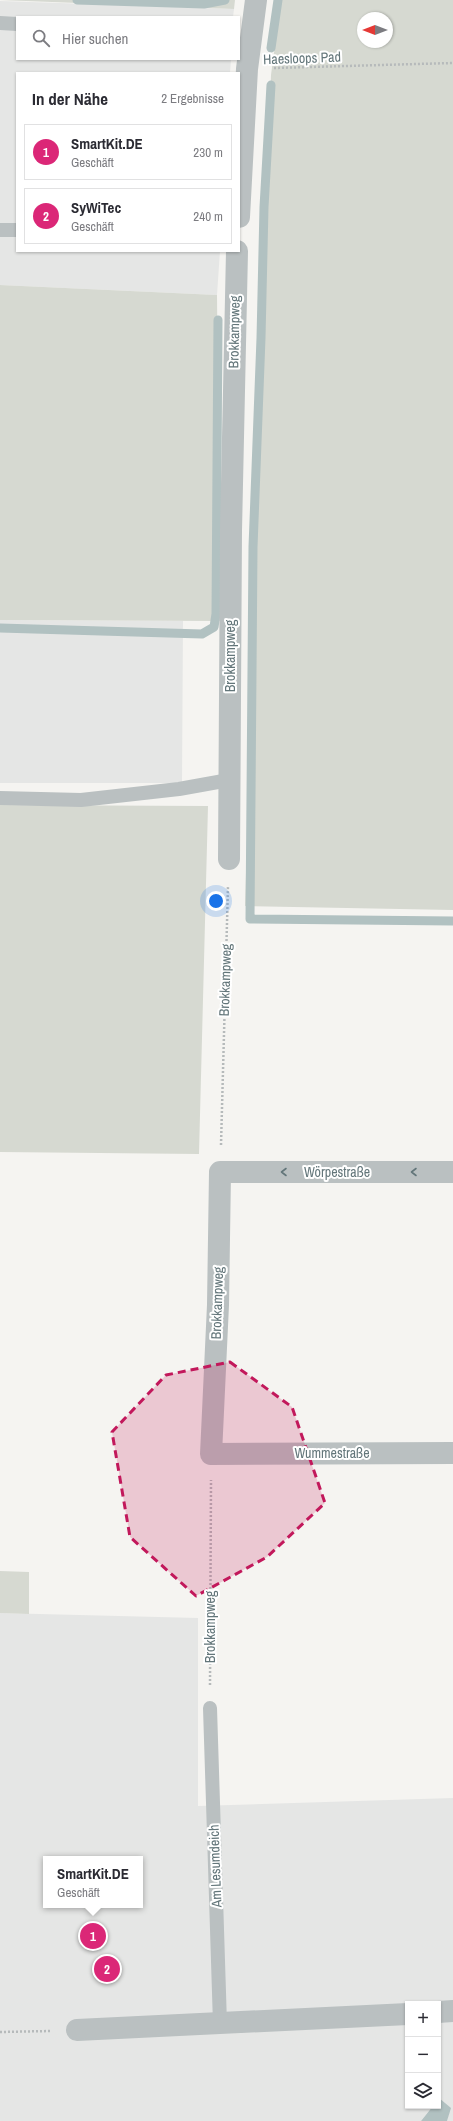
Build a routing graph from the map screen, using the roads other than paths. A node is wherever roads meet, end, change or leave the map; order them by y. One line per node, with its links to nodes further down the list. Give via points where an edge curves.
1 (256, 0): 4 (street)
2 (0, 24): 3 (lane)
3 (16, 24)
4 (246, 30): 5 (street, via 247,69)
5 (240, 198)
6 (0, 230): 7 (lane)
7 (16, 230)
8 (237, 252): 9 (street, Brokkampweg)
9 (229, 780): 10 (lane, via 179,789 81,800); 11 (street, Brokkampweg)
10 (0, 798)
11 (229, 859)
12 (220, 1172): 13 (street, Wörpestraße, one-way to 12); 15 (street, Brokkampweg, via 218,1305)
13 (453, 1172)
14 (453, 1453): 15 (street, Wummestraße)
15 (210, 1454)
16 (210, 1708): 20 (lane, Am Lesumdeich)
17 (453, 2011): 18 (street)
18 (441, 2012)
19 (405, 2014): 20 (street)
20 (220, 2024): 21 (street)
21 (77, 2030)

